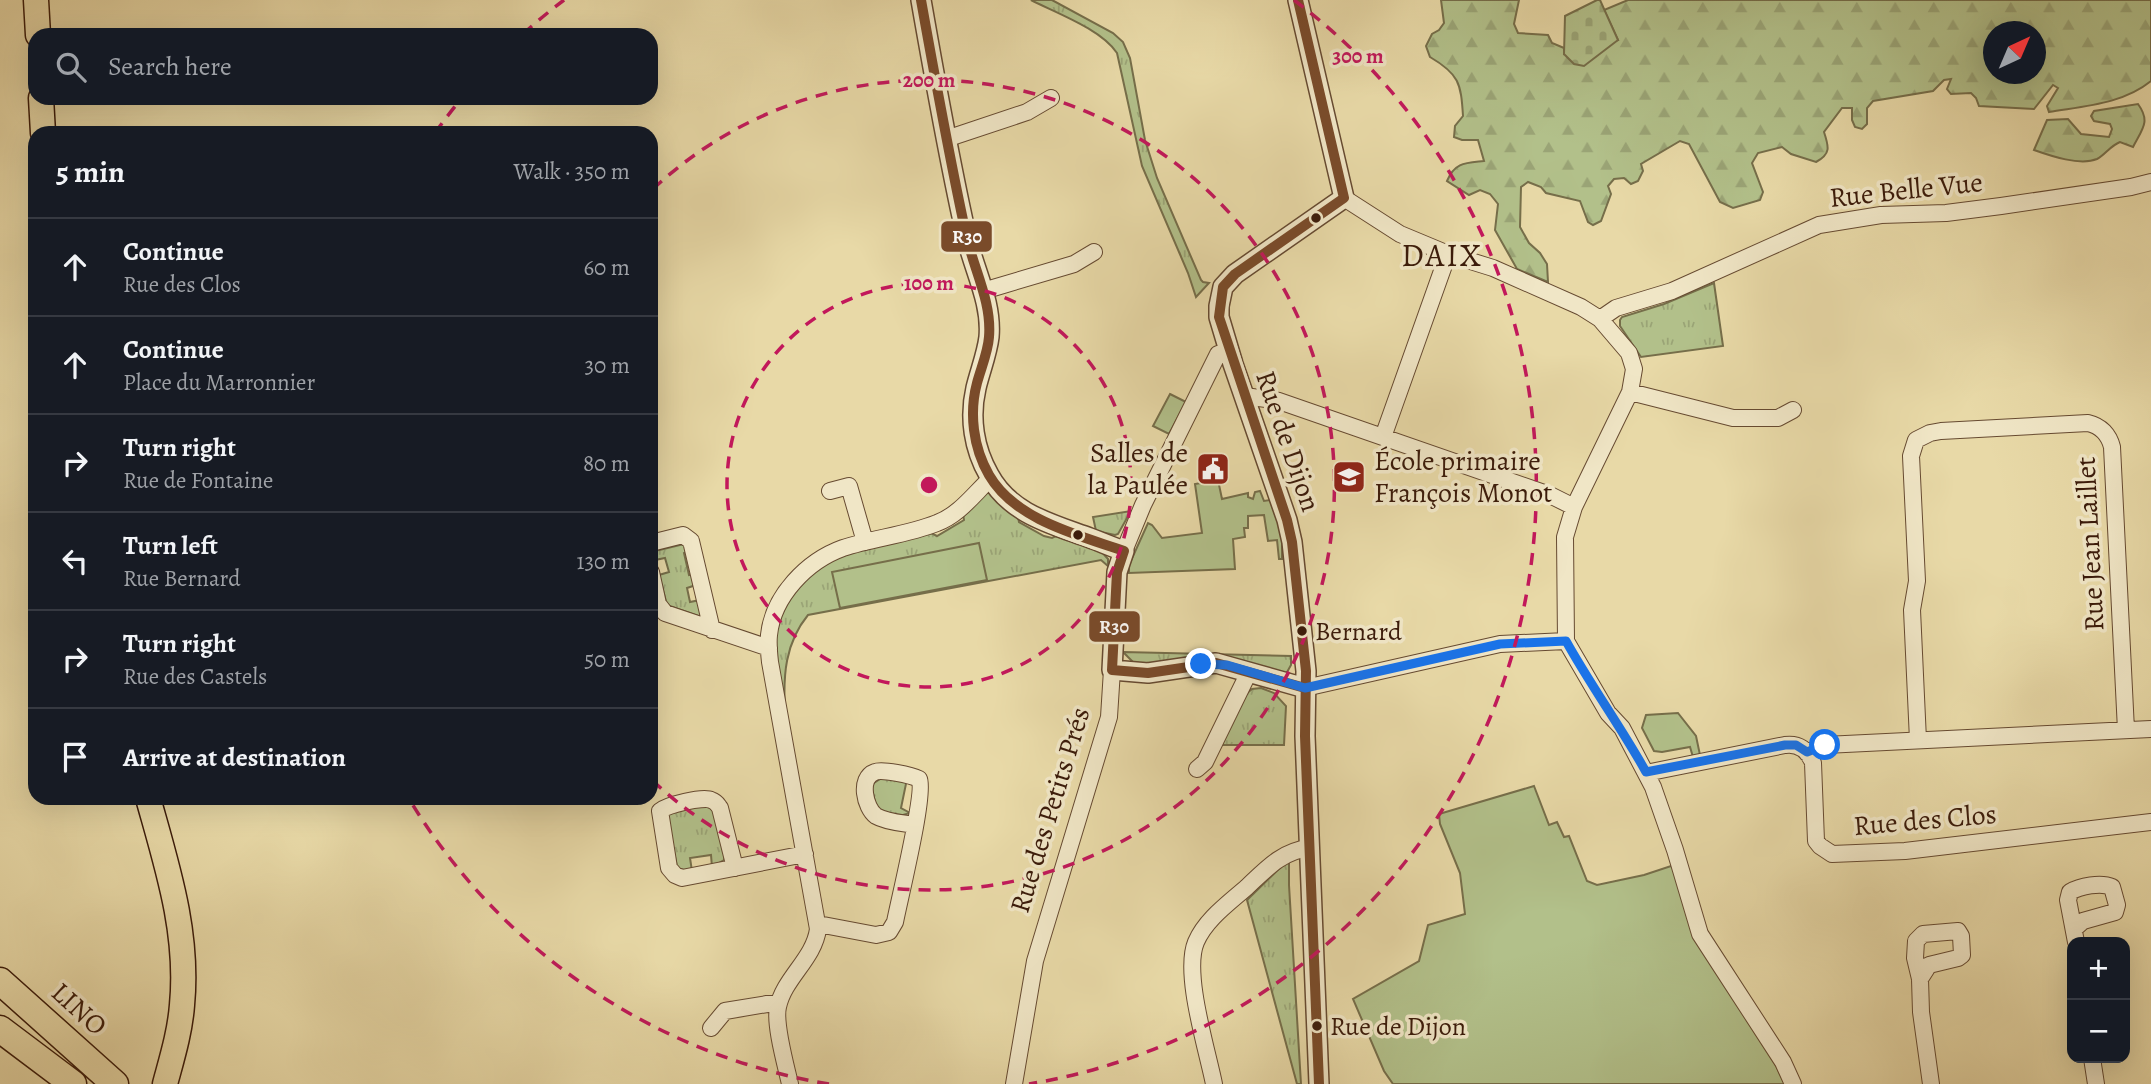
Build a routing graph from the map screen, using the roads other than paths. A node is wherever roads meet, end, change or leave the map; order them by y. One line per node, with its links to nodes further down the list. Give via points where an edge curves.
1 (36, 0): 4 (main road)
2 (921, 0): 8 (street)
3 (1298, 0): 10 (street)
4 (38, 28)
5 (1051, 98): 8 (street, via 1027,112)
6 (41, 105): 7 (main road)
7 (43, 126)
8 (946, 139): 13 (street)
9 (2151, 182): 14 (street, Rue Belle Vue, via 2001,206 1881,215 1819,225 1672,291 1616,308)
10 (1344, 198): 12 (street, via 1400,233); 15 (street, Rue de Dijon, via 1226,283 1219,317)
11 (1094, 252): 13 (street, via 1074,264)
12 (1448, 254): 14 (street, via 1493,268); 19 (street)
13 (983, 291): 20 (street, via 989,336 975,390 973,420 978,451)
14 (1600, 319): 16 (street, via 1618,337 1632,362)
15 (1230, 358): 17 (street, Rue de Dijon); 25 (street, via 1218,354)
16 (1630, 392): 18 (street, via 1733,418 1777,418); 22 (street)
17 (1245, 400): 19 (street, via 1279,401); 32 (street, Rue de Dijon, via 1292,542)
18 (1793, 410)
19 (1384, 437): 22 (street, via 1550,495)
20 (991, 478): 24 (street, via 952,516); 25 (street, via 1033,517)
21 (830, 491): 24 (street, via 849,486)
22 (1574, 508): 28 (street, via 1565,537)
23 (658, 541): 27 (street, via 683,535 691,541)
24 (865, 541): 29 (street, via 825,556 796,580 777,608)
25 (1124, 551): 30 (street, Rue des Petits Prés, via 1117,572)
26 (658, 604): 27 (street, via 665,613)
27 (712, 630): 29 (street)
28 (1566, 641): 32 (street, via 1500,644); 38 (street)
29 (769, 648): 43 (street)
30 (1112, 670): 31 (street, via 1148,673 1208,663); 56 (street, Rue des Petits Prés, via 1109,717 1035,961)
31 (1249, 672): 32 (street); 37 (street, via 1205,762)
32 (1305, 688): 42 (street, Rue de Dijon)
33 (2151, 729): 34 (street)
34 (2126, 730): 35 (street); 35 (street, Rue Jean Laillet, via 2108,436 2088,424 1941,430 1916,440 1911,456)
35 (1918, 740): 36 (street, via 1825,745)
36 (1807, 752): 38 (street, via 1790,744); 40 (street, Rue des Clos, via 1813,763 1814,833 1820,846 1832,854 1905,851)
37 (1196, 769)
38 (1646, 772): 59 (street, via 1700,934)
39 (150, 805): 52 (main road, via 175,897 184,964 182,1007)
40 (2151, 822)
41 (914, 825): 45 (street, via 895,922 889,932 876,935)
42 (1309, 848): 57 (street, via 1280,857 1212,918 1196,941 1192,965 1196,998); 58 (street, Rue de Dijon)
43 (806, 854): 44 (street); 45 (street)
44 (735, 868): 44 (street, via 682,878 675,875 660,811 706,798 714,801 720,808)
45 (818, 923): 48 (street, via 814,947)
46 (1920, 979): 60 (street)
47 (0, 981): 54 (highway, LINO)
48 (778, 1004): 49 (street, via 725,1012); 55 (street)
49 (711, 1028)
50 (0, 1029): 53 (highway)
51 (2093, 1063): 61 (street)
52 (165, 1083)
53 (73, 1084)
54 (115, 1084)
55 (790, 1084)
56 (1014, 1084)
57 (1214, 1084)
58 (1319, 1084)
59 (1793, 1084)
60 (1931, 1084)
61 (2096, 1084)

